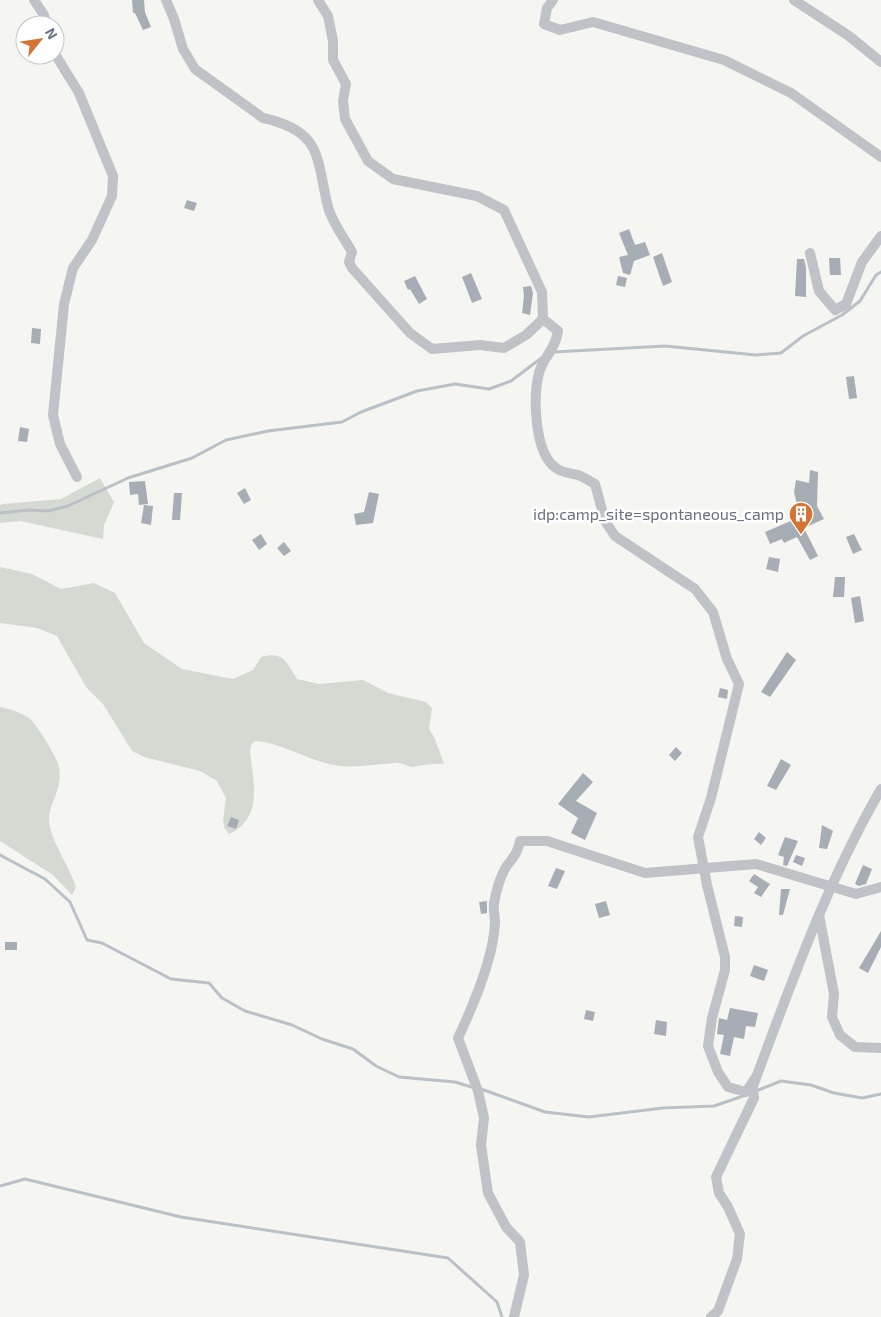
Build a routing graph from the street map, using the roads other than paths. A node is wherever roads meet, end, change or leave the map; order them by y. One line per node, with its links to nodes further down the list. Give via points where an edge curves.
1 (34, 0): 6 (street)
2 (166, 0): 12 (street, via 183,49 195,69 263,118 305,136 321,164 328,208 352,252 349,262 352,268 410,333 432,349 480,345 504,348 526,335)
3 (318, 0): 12 (street, via 328,16 334,41 333,60 346,84 343,101 345,120 368,161 393,179 478,196 504,210 542,292)
4 (552, 0): 9 (street, via 544,24 560,30 593,22 724,60 791,93)
5 (794, 0): 7 (street, via 849,36)
6 (44, 15)
7 (881, 62)
8 (62, 65): 13 (street, via 79,93 113,176 112,196 92,240 73,268 64,304 53,415 60,444)
9 (881, 157)
10 (881, 236): 11 (street, via 862,262 846,304 835,310 819,291)
11 (810, 253)
12 (543, 318): 15 (street, via 558,331 556,345 540,371 536,399 538,430 546,460 558,470 595,484 606,522 615,536 695,589 713,612 727,659 739,684 698,837)
13 (77, 477)
14 (881, 789): 16 (street, via 852,838)
15 (705, 868): 16 (street, via 756,864); 20 (street, via 725,957 708,1046 728,1087 746,1092); 21 (street, via 645,873 547,841 520,841 517,855 500,882 487,961 473,1007 458,1038 478,1091 484,1118 481,1145 488,1193 506,1227 520,1242 524,1276)
16 (829, 887): 17 (street, via 856,894); 18 (street)
17 (881, 887)
18 (819, 913): 19 (street, via 834,994 832,1018 840,1035 855,1047); 20 (street)
19 (881, 1048)
20 (754, 1082): 22 (street, via 754,1098 716,1177 719,1193 740,1234 737,1259 718,1311)
21 (514, 1317)
22 (711, 1317)

